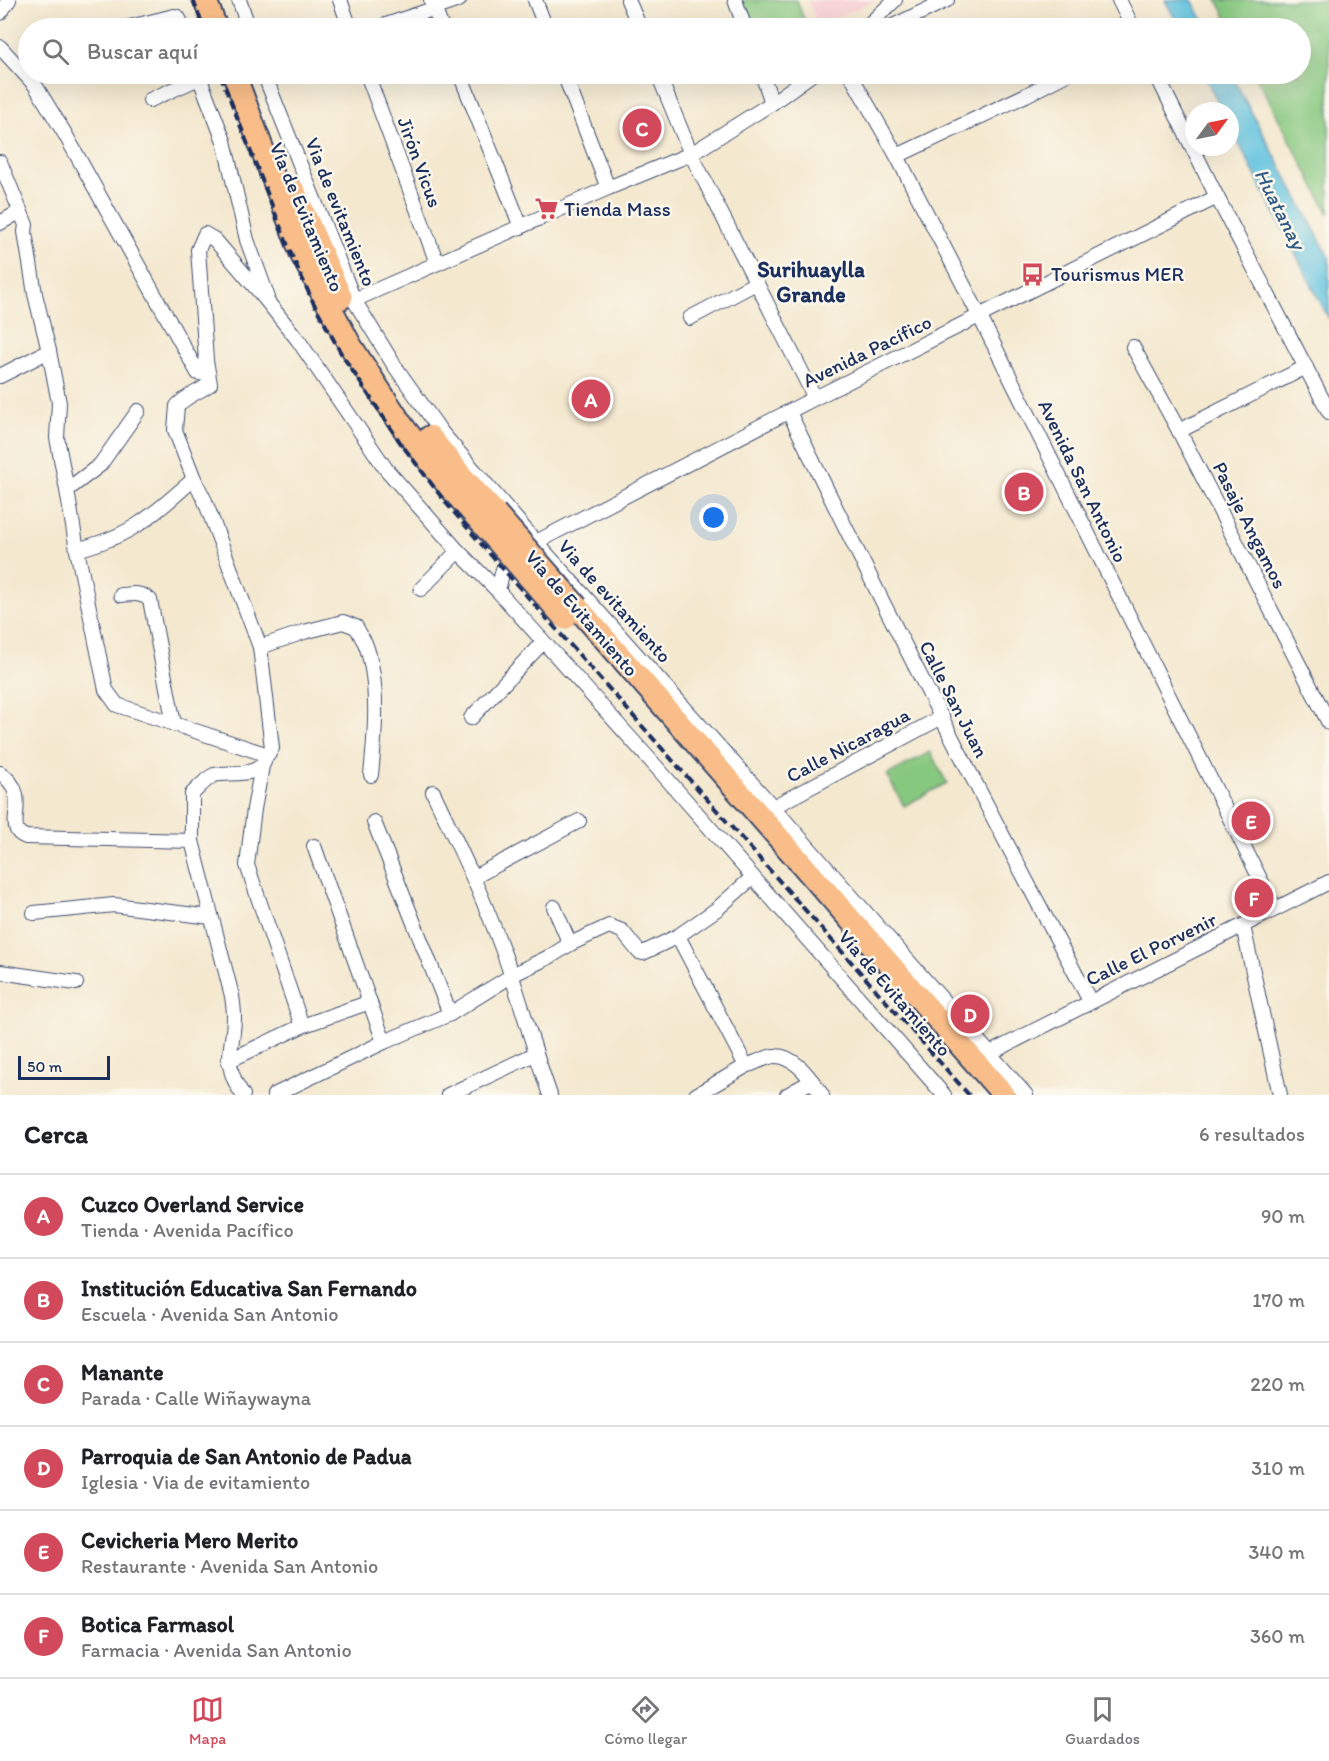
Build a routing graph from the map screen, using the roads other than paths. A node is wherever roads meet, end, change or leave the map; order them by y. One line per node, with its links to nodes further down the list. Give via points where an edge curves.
1 (9, 0): 14 (street)
2 (206, 0): 15 (highway)
3 (221, 0): 16 (highway)
4 (239, 0): 17 (street)
5 (340, 0): 18 (street)
6 (459, 0): 13 (street)
7 (535, 0): 20 (street)
8 (628, 0): 21 (street)
9 (735, 0): 22 (street)
10 (895, 0): 23 (street)
11 (947, 0): 24 (street)
12 (1119, 0): 25 (street)
13 (433, 4): 19 (street)
14 (0, 13)
15 (212, 18)
16 (228, 18)
17 (245, 18)
18 (346, 18)
19 (400, 18)
20 (542, 18)
21 (636, 18)
22 (741, 18)
23 (876, 18)
24 (910, 18)
25 (1128, 18)
26 (0, 47): 27 (street)
27 (18, 67)
28 (33, 84): 61 (street, via 198,373 207,374)
29 (183, 84): 43 (street)
30 (202, 84): 56 (street, via 224,141 247,240)
31 (238, 84): 71 (highway, Vía de Evitamiento, via 302,255 350,345 403,427 448,485)
32 (253, 84): 71 (highway, Vía de Evitamiento, via 314,240 349,316 393,386)
33 (268, 84): 55 (street, Via de evitamiento)
34 (371, 84): 53 (street, Jirón Vicus)
35 (464, 84): 52 (street)
36 (568, 84): 48 (street)
37 (662, 84): 45 (street)
38 (766, 84): 44 (street)
39 (798, 84): 44 (street)
40 (856, 84): 46 (street, Avenida San Antonio)
41 (1047, 84): 46 (street)
42 (1161, 84): 49 (street)
43 (150, 100)
44 (772, 102): 45 (street)
45 (691, 154): 48 (street); 54 (street)
46 (897, 156): 57 (street, Avenida San Antonio)
47 (0, 162): 50 (street)
48 (608, 188): 52 (street)
49 (1217, 197): 57 (street, Avenida Pacífico); 62 (street)
50 (19, 212): 51 (street); 60 (street, via 26,225 35,294)
51 (0, 223)
52 (520, 226): 53 (street)
53 (437, 263): 55 (street)
54 (756, 283): 58 (street); 64 (street)
55 (354, 300): 72 (street, Via de evitamiento, via 442,433)
56 (269, 303): 61 (street, via 205,234 198,250); 74 (street, via 386,469)
57 (980, 317): 64 (street, Avenida Pacífico); 98 (street, Avenida San Antonio)
58 (690, 318)
59 (1133, 347): 68 (street, Pasaje Angamos)
60 (49, 351): 63 (street); 70 (street, via 59,403 57,438)
61 (207, 366): 69 (street, via 210,384 183,399 175,414 175,430)
62 (1306, 367): 67 (street); 68 (street)
63 (0, 376)
64 (815, 398): 66 (street, Avenida Pacífico)
65 (138, 411): 70 (street, via 100,465)
66 (789, 412): 72 (street, Avenida Pacífico); 81 (street, Calle San Juan)
67 (1329, 412)
68 (1179, 431): 83 (street, Pasaje Angamos)
69 (194, 479): 73 (street, via 134,527); 80 (street)
70 (67, 490): 73 (street)
71 (488, 518): 78 (highway, Vía de Evitamiento, bridge)
72 (536, 542): 76 (street, Avenida Pacífico, via 503,569); 89 (street, Via de evitamiento)
73 (77, 550): 84 (street, via 106,690 117,705)
74 (458, 551): 75 (street); 76 (street)
75 (421, 589)
76 (498, 591): 79 (street)
77 (121, 595): 84 (street, via 138,593 150,600)
78 (571, 612): 125 (highway, Vía de Evitamiento); 126 (highway, Vía de Evitamiento)
79 (543, 642): 82 (street); 94 (street)
80 (260, 647): 85 (street, via 272,748); 87 (street, via 343,622 356,627 372,670 375,732)
81 (942, 717): 89 (street, Calle Nicaragua); 107 (street, Calle San Juan)
82 (471, 718)
83 (1329, 723)
84 (174, 724): 85 (street)
85 (265, 760): 92 (street, via 243,774 213,776 192,794); 110 (street, via 247,865)
86 (0, 773): 92 (street, via 8,778 15,794 11,821 17,835)
87 (370, 776)
88 (433, 792): 95 (street)
89 (773, 807): 112 (street, Via de evitamiento)
90 (579, 821): 95 (street)
91 (374, 822): 109 (street)
92 (192, 841): 100 (street)
93 (314, 846): 108 (street)
94 (753, 877): 102 (street); 124 (street)
95 (474, 878): 105 (street)
96 (1329, 882): 98 (street, Calle El Porvenir)
97 (554, 907): 103 (street)
98 (1275, 909): 101 (street, Calle El Porvenir)
99 (34, 913): 100 (street, via 114,905)
100 (212, 917): 114 (street, via 232,996 234,1015)
101 (1243, 926): 107 (street, Calle El Porvenir); 128 (street)
102 (678, 936): 103 (street, via 643,953 622,931 609,926); 115 (street)
103 (570, 944): 105 (street)
104 (0, 972): 106 (street)
105 (512, 976): 109 (street); 113 (street)
106 (76, 983)
107 (1090, 1001): 112 (street, Calle El Porvenir)
108 (370, 1002): 110 (street); 111 (street)
109 (450, 1014): 111 (street)
110 (302, 1026): 114 (street)
111 (384, 1042): 118 (street)
112 (990, 1053): 127 (street, Via de evitamiento)
113 (535, 1054): 119 (street); 120 (street)
114 (228, 1061): 117 (street)
115 (746, 1066): 116 (street, via 775,1056 793,1061); 121 (street)
116 (812, 1081): 122 (street); 123 (street)
117 (243, 1095)
118 (274, 1095)
119 (448, 1095)
120 (550, 1095)
121 (696, 1095)
122 (787, 1095)
123 (822, 1095)
124 (944, 1095)
125 (984, 1095)
126 (1004, 1095)
127 (1026, 1095)
128 (1280, 1095)

